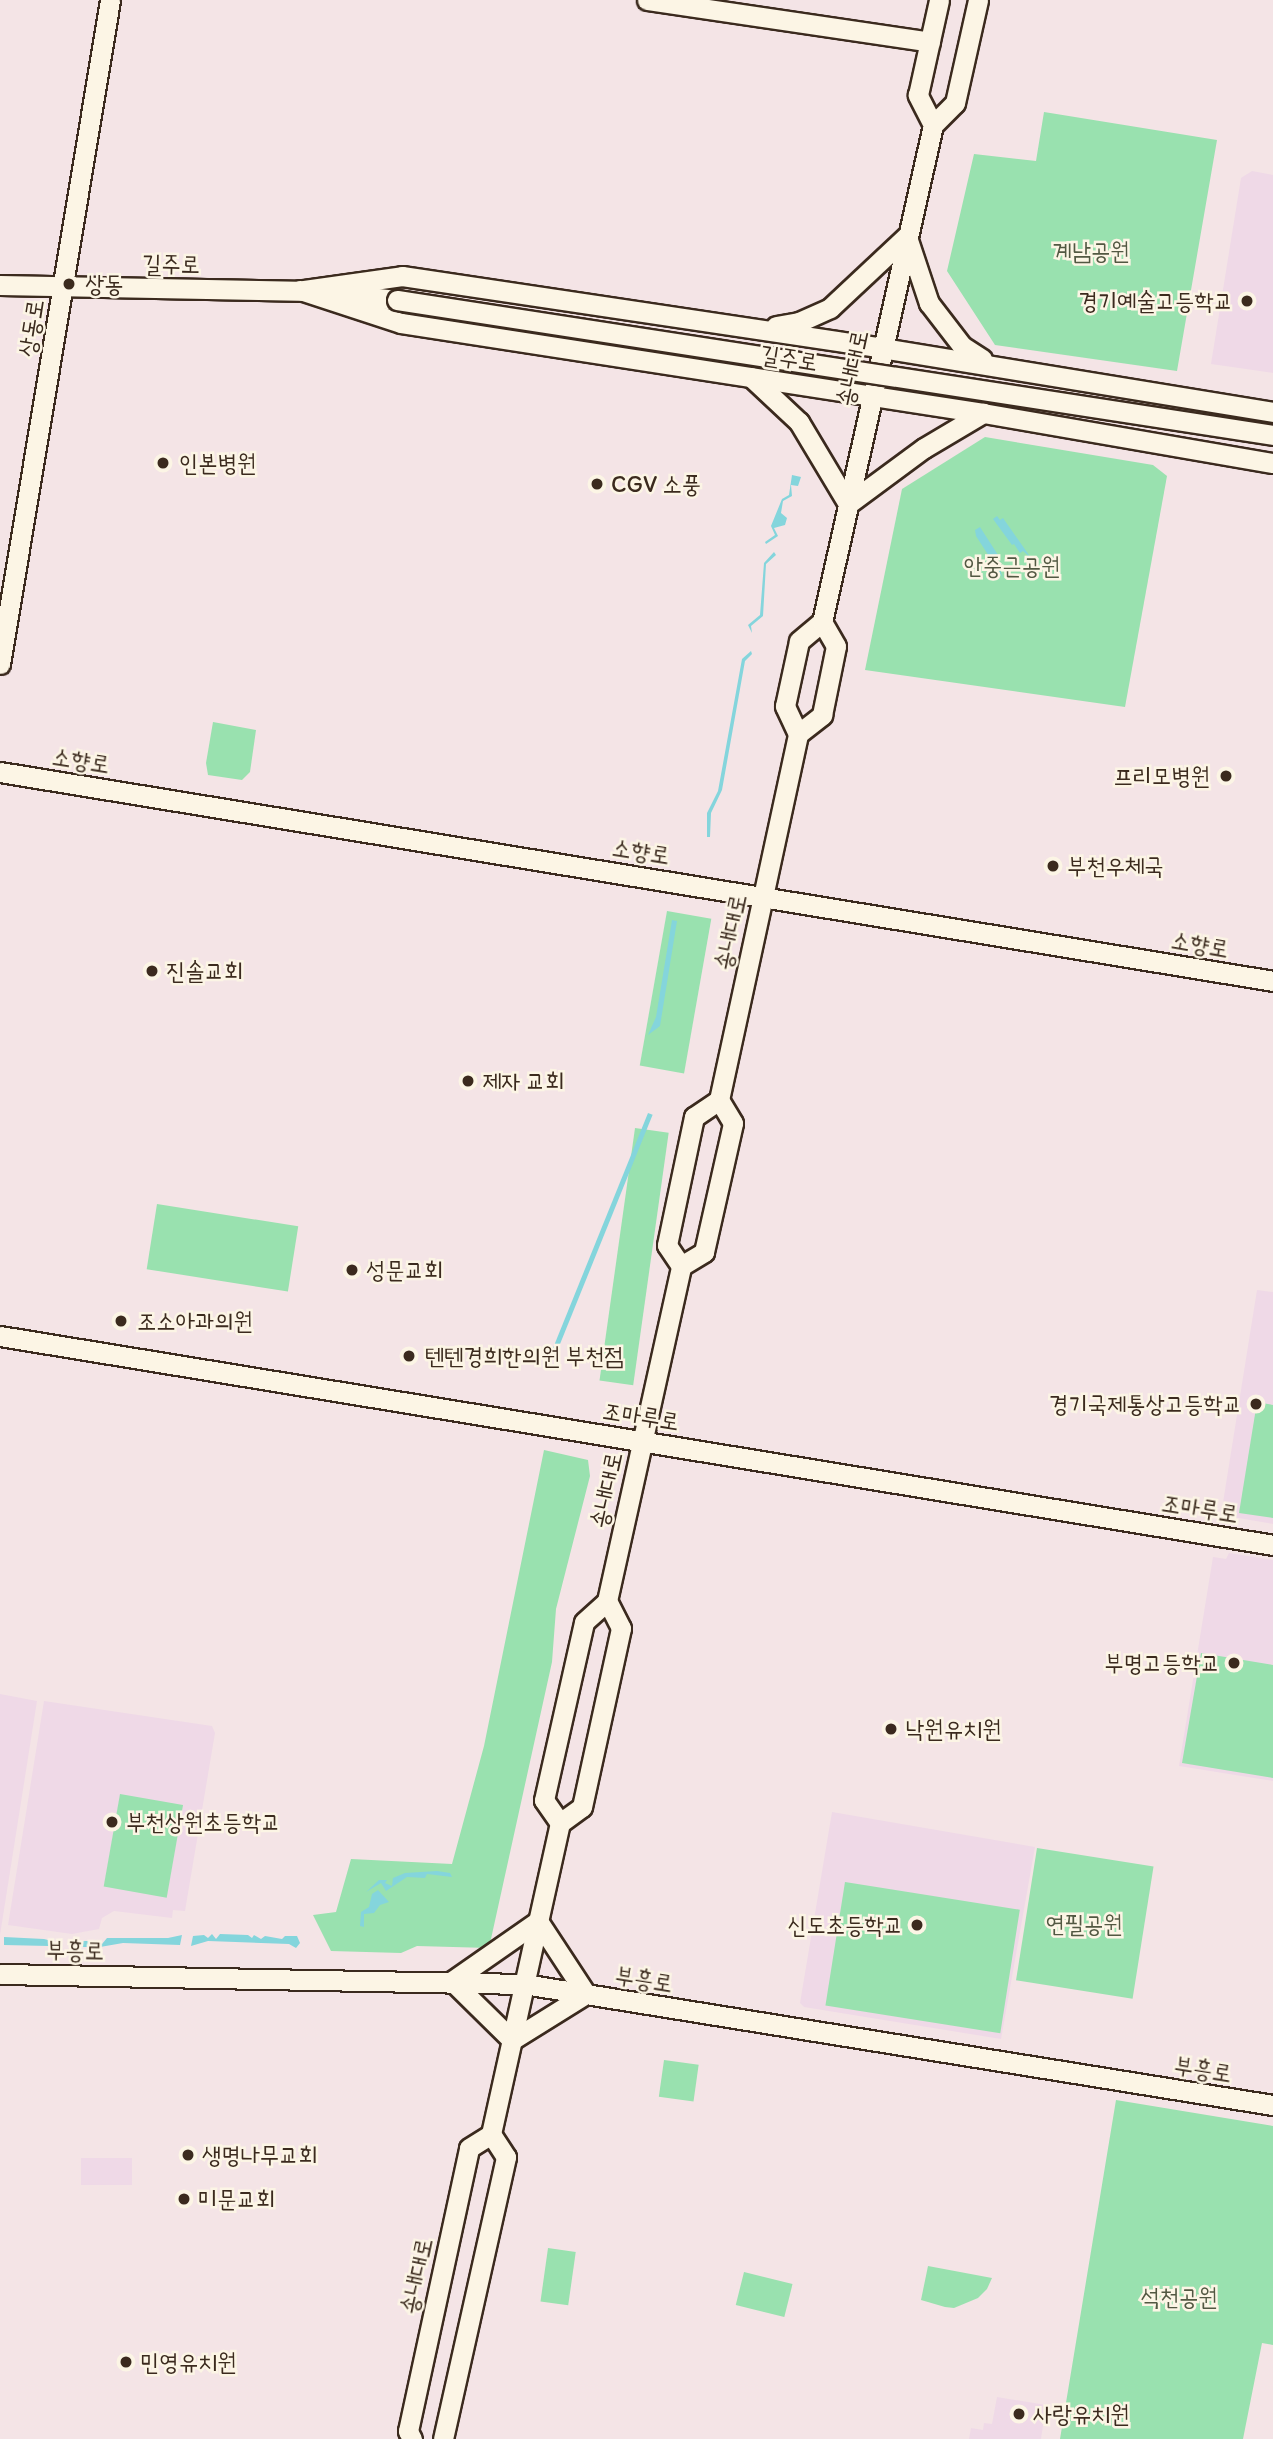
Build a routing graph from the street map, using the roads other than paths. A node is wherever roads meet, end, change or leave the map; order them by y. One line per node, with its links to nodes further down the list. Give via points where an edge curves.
1 (110, 0): 9 (street, 상동로)
2 (648, 0): 5 (street)
3 (939, 0): 5 (street)
4 (978, 0): 6 (street, 송내대로, via 955,103)
5 (930, 42): 6 (street, via 918,95)
6 (933, 125): 7 (street, 송내대로)
7 (907, 236): 11 (street, via 830,307 799,322); 12 (street, 송내대로); 13 (street, via 929,303 962,346)
8 (0, 285): 9 (street, 길주로)
9 (62, 286): 10 (street, 길주로); 22 (street, 상동로)
10 (300, 290): 11 (street, 길주로, via 402,276); 14 (street, 길주로, via 401,323); 18 (street, 길주로, bridge, via 397,300)
11 (757, 329): 12 (street, 길주로); 14 (street, via 779,343 774,368)
12 (882, 348): 13 (street, 길주로); 15 (street, 송내대로)
13 (990, 365): 16 (street, 길주로); 17 (street, via 965,371 962,396)
14 (751, 377): 15 (street, 길주로); 20 (street, via 799,422)
15 (872, 395): 17 (street, 길주로); 20 (street, 송내대로)
16 (1273, 412)
17 (983, 413): 19 (street, 길주로); 20 (street, via 924,448)
18 (1273, 435)
19 (1273, 463)
20 (848, 504): 21 (street, 송내대로)
21 (822, 622): 23 (street, via 799,641 796,654 785,706); 23 (street, via 836,646 822,715)
22 (0, 664)
23 (798, 734): 25 (street, 송내대로)
24 (0, 772): 25 (street, 소향로)
25 (763, 896): 26 (street, 소향로); 27 (street, 송내대로)
26 (1273, 981)
27 (719, 1100): 28 (street, via 733,1123 704,1252); 28 (street, via 694,1117 667,1245)
28 (681, 1266): 30 (street, 송내대로)
29 (0, 1336): 30 (street, 조마루로)
30 (641, 1440): 31 (street, 조마루로); 32 (street, 송내대로)
31 (1273, 1545)
32 (607, 1601): 33 (street, via 621,1628 582,1807); 33 (street, via 584,1622 544,1800)
33 (560, 1823): 34 (street)
34 (538, 1921): 36 (street); 37 (street); 38 (street)
35 (0, 1974): 36 (street, 부흥로)
36 (452, 1981): 37 (street, 부흥로); 39 (street)
37 (524, 1984): 38 (street, 부흥로); 39 (street)
38 (586, 1994): 39 (street); 40 (street, 부흥로)
39 (512, 2040): 41 (street)
40 (1273, 2105)
41 (491, 2134): 42 (street, 송내대로, via 469,2148 408,2431); 43 (street, via 506,2157)
42 (412, 2439)
43 (443, 2439)

